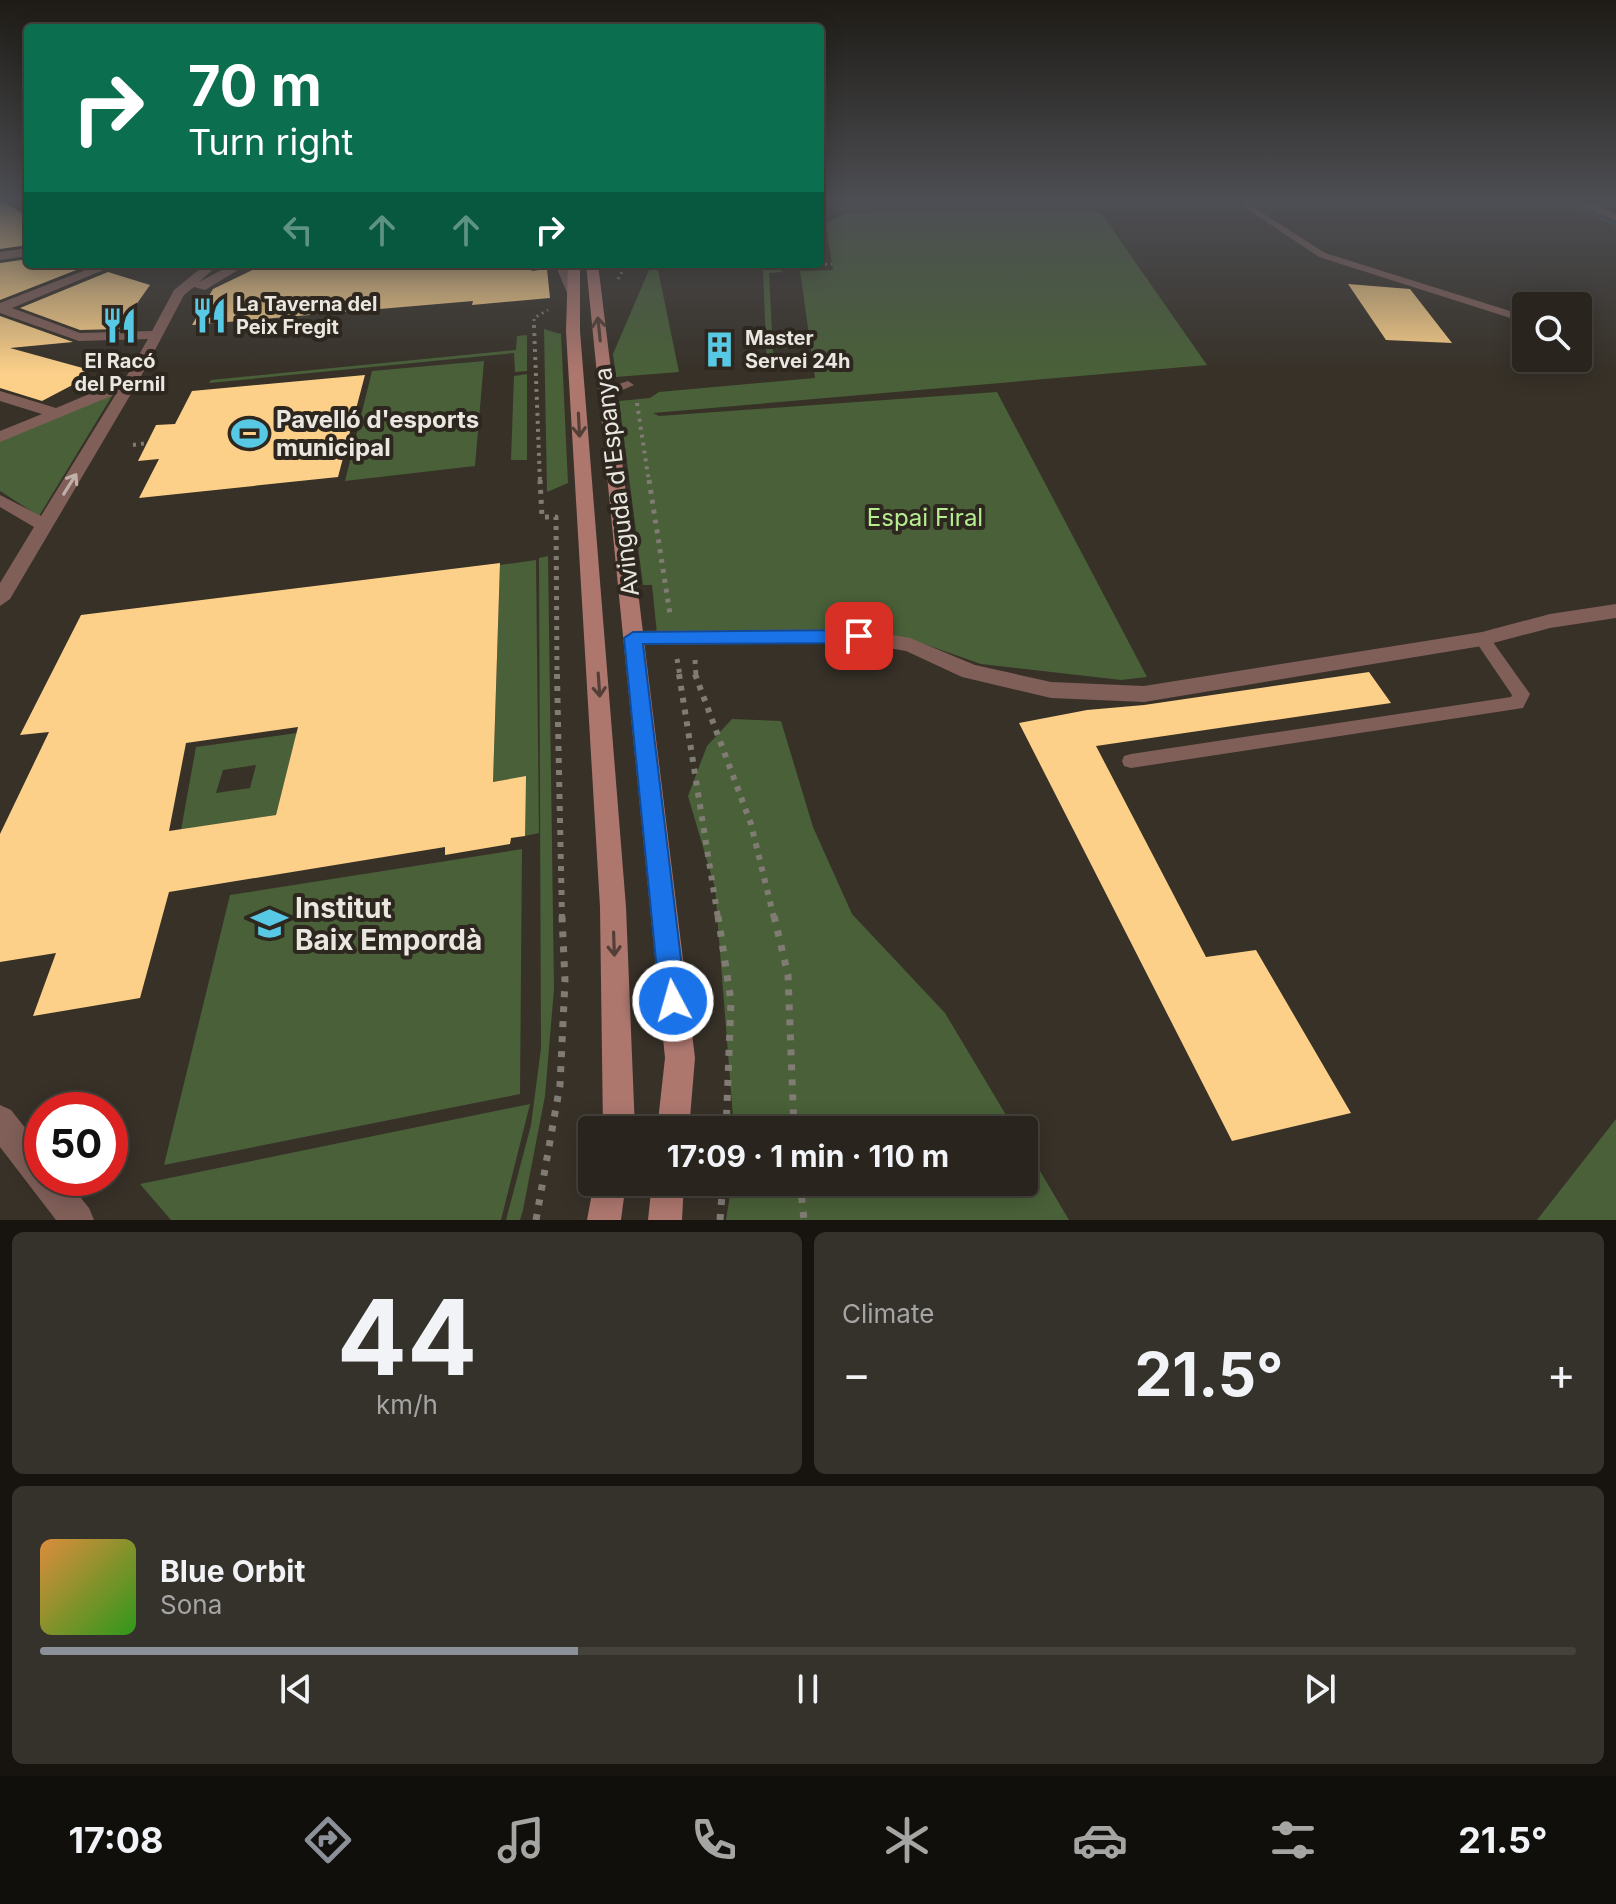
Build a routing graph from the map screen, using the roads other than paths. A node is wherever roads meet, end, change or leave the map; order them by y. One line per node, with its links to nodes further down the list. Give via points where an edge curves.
1 (1337, 260): 11 (lane)
2 (102, 268): 9 (street)
3 (208, 268): 10 (street, via 179,293)
4 (235, 268): 10 (street, via 184,297)
5 (562, 268): 8 (street, Avinguda d'Espanya)
6 (574, 268): 8 (main road, Avinguda d'Espanya)
7 (592, 268): 21 (main road, Avinguda d'Espanya, one-way to 7)
8 (572, 295): 24 (main road, Avinguda d'Espanya, one-way to 24, via 613,907)
9 (0, 308): 12 (street, via 79,337)
10 (170, 312): 12 (street)
11 (1512, 316)
12 (157, 335): 13 (street)
13 (131, 382): 15 (street); 18 (street, one-way to 13)
14 (0, 396): 15 (street)
15 (56, 413): 16 (street)
16 (0, 437)
17 (0, 500): 18 (street)
18 (44, 525): 19 (street)
19 (0, 599)
20 (1616, 611): 22 (street)
21 (633, 638): 22 (street, via 884,639 970,672 1051,690 1104,694 1144,694); 27 (main road, Avinguda d'Espanya, via 680,1058)
22 (1482, 639): 23 (lane, via 1521,694 1517,703)
23 (1131, 761)
24 (615, 1088): 25 (street); 26 (main road, Avinguda d'Espanya)
25 (610, 1116)
26 (618, 1116)
27 (674, 1116)
28 (0, 1121): 29 (street)
29 (24, 1152)
30 (58, 1196): 34 (street)
31 (597, 1196): 35 (street)
32 (608, 1196): 36 (main road)
33 (667, 1196): 37 (main road)
34 (77, 1220)
35 (593, 1220)
36 (604, 1220)
37 (665, 1220)

